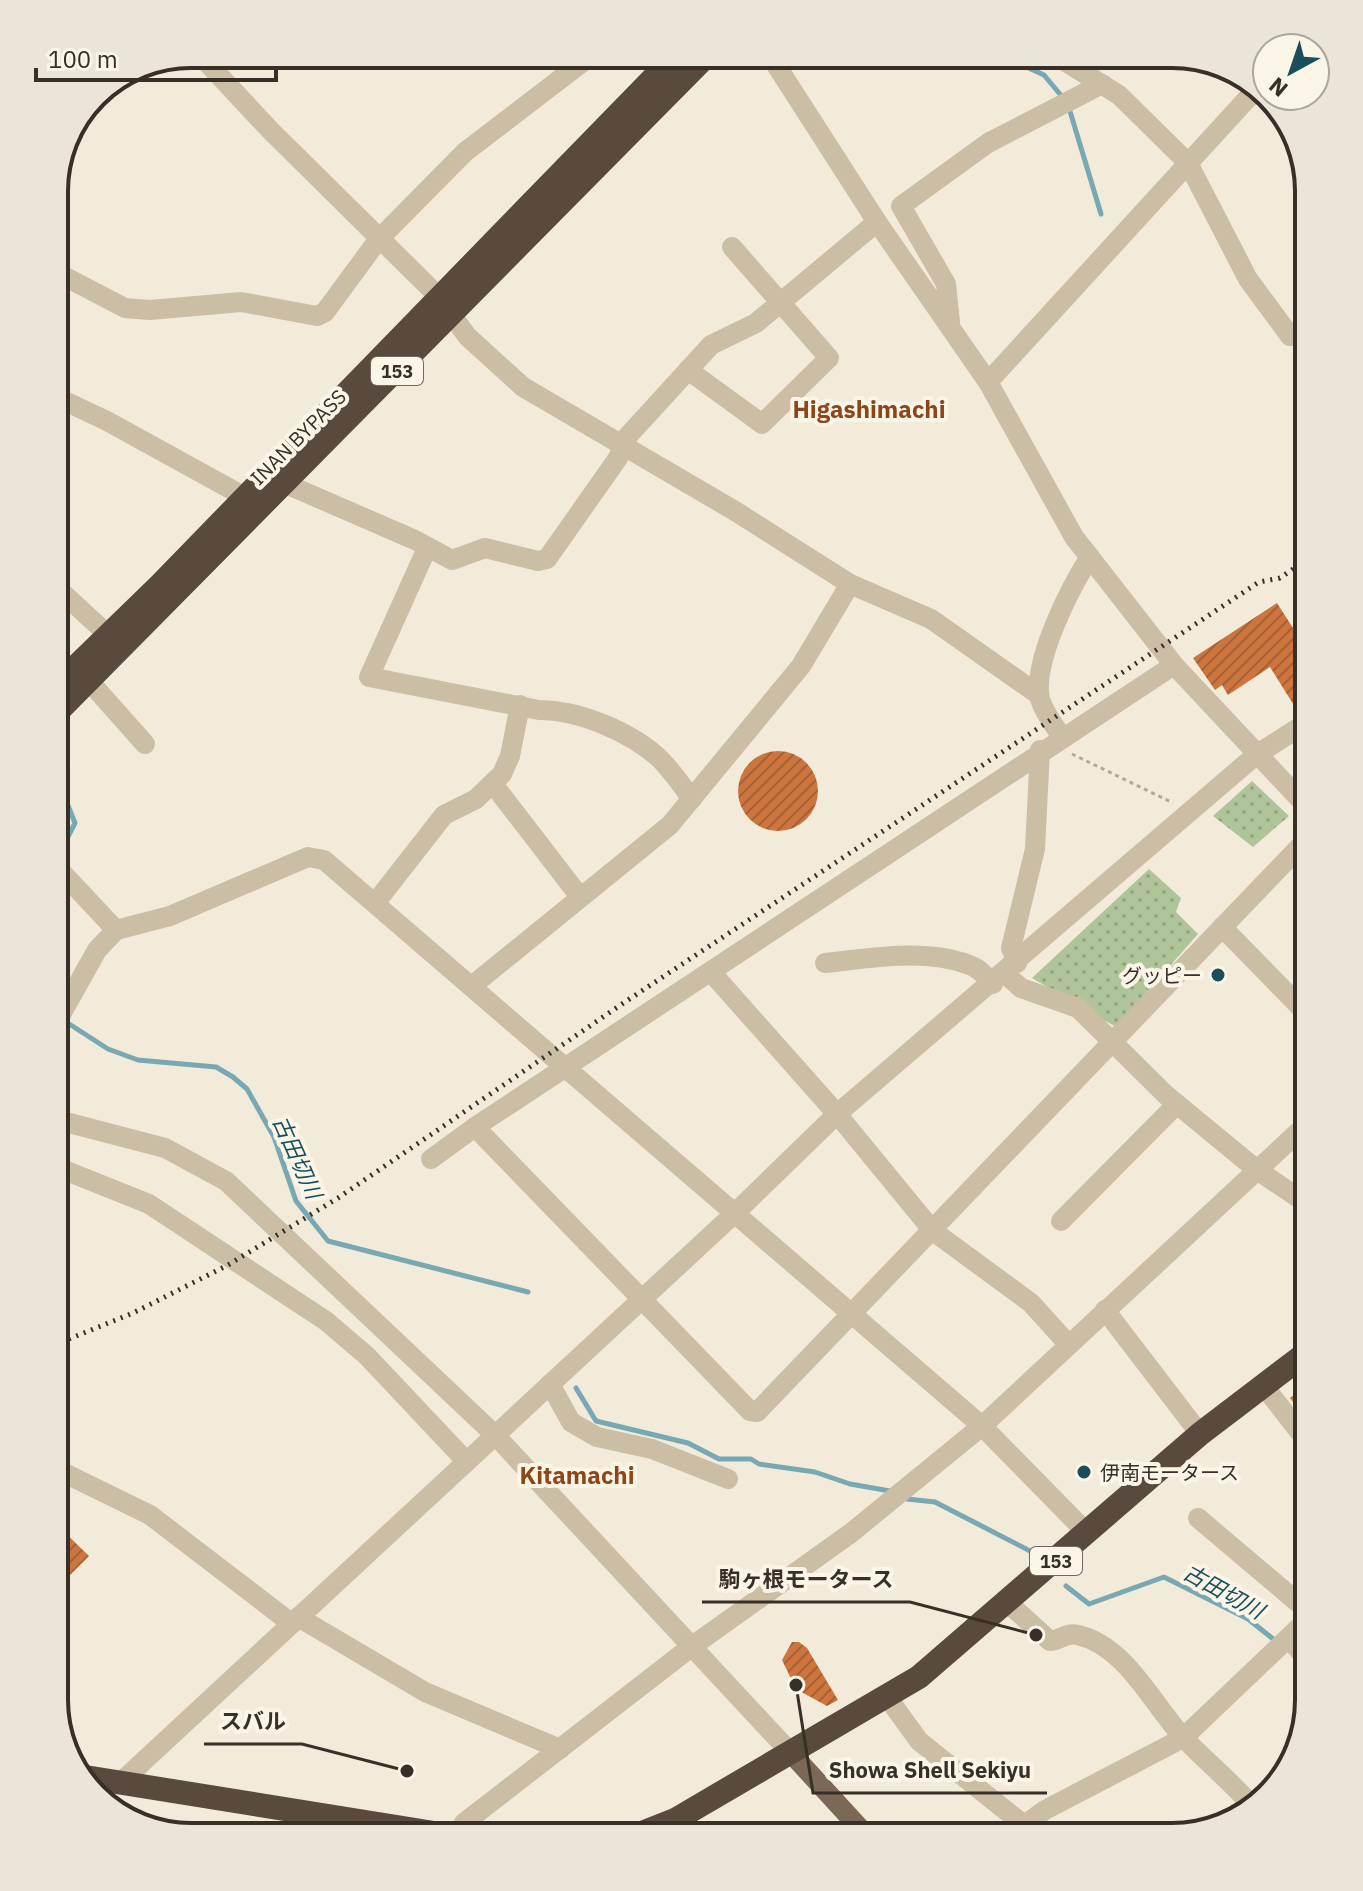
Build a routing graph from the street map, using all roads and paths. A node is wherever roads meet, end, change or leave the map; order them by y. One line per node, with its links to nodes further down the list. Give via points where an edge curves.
1 (212, 68): 11 (street)
2 (575, 68): 11 (street, via 465,152)
3 (664, 68): 15 (highway, INAN BYPASS / 153)
4 (693, 68): 15 (highway, INAN BYPASS / 153)
5 (778, 68): 10 (street)
6 (1076, 68): 7 (street)
7 (1102, 84): 9 (street); 16 (street, via 988,143 901,206 946,284)
8 (1250, 96): 9 (street)
9 (1188, 163): 17 (street, via 1248,279 1290,336); 19 (street)
10 (877, 222): 14 (street); 16 (street)
11 (378, 240): 13 (street, via 317,316 241,302 125,308); 15 (street)
12 (732, 247): 14 (street)
13 (68, 278)
14 (780, 302): 18 (street, via 756,323 711,345); 18 (street, via 829,358 762,424)
15 (444, 306): 21 (street, via 523,387); 22 (highway, INAN BYPASS / 153); 23 (highway, INAN BYPASS / 153)
16 (951, 326): 19 (street)
17 (1295, 333)
18 (688, 370): 21 (street, via 627,437)
19 (988, 382): 25 (street)
20 (68, 403): 23 (street)
21 (624, 448): 24 (street, via 547,559 485,548 452,560); 26 (street)
22 (286, 484): 24 (street); 28 (highway, INAN BYPASS / 153)
23 (245, 497): 28 (highway, INAN BYPASS / 153)
24 (427, 548): 32 (street, via 369,677)
25 (1090, 557): 29 (street); 31 (street, via 1069,589)
26 (850, 584): 31 (street, via 931,619); 39 (street, via 801,666)
27 (68, 598): 28 (street)
28 (116, 642): 30 (highway, INAN BYPASS / 153)
29 (1174, 665): 35 (street); 36 (street)
30 (75, 682): 34 (street)
31 (1039, 695): 35 (street)
32 (520, 705): 37 (street, via 510,756); 39 (street, via 596,720 659,758)
33 (1295, 730): 36 (street)
34 (145, 744)
35 (1051, 744): 40 (path); 48 (street); 49 (street, via 1035,849)
36 (1256, 755): 38 (street); 40 (street)
37 (493, 784): 43 (street); 44 (street, via 444,815)
38 (1295, 795)
39 (692, 799): 43 (street, via 649,845)
40 (1191, 812): 49 (street)
41 (1295, 851): 45 (street)
42 (68, 879): 46 (street)
43 (580, 897): 50 (street)
44 (376, 902): 46 (street, via 324,860 308,857 170,916); 50 (street)
45 (1222, 927): 51 (street); 53 (street)
46 (116, 930): 52 (street, via 97,950)
47 (825, 963): 49 (street, via 938,958)
48 (711, 972): 54 (street); 56 (street)
49 (1005, 973): 53 (street, via 1021,988 1078,1008); 56 (street)
50 (473, 985): 54 (street)
51 (1295, 1002)
52 (68, 1004)
53 (1113, 1039): 55 (street); 66 (street)
54 (567, 1069): 58 (street); 64 (street)
55 (1177, 1104): 61 (street); 65 (street)
56 (837, 1114): 64 (street); 66 (street)
57 (68, 1123): 77 (street, via 165,1148 226,1181)
58 (475, 1127): 60 (street); 67 (street)
59 (1295, 1135): 61 (street)
60 (431, 1159)
61 (1257, 1170): 63 (street); 68 (street)
62 (68, 1172): 78 (street, via 149,1204 326,1321 367,1356)
63 (1295, 1196)
64 (735, 1213): 67 (street); 69 (street)
65 (1061, 1221)
66 (933, 1231): 69 (street); 70 (street, via 1031,1303)
67 (640, 1300): 69 (street, via 750,1411 757,1412); 72 (street)
68 (1105, 1310): 70 (street); 76 (street)
69 (852, 1313): 74 (street)
70 (1068, 1344): 74 (street)
71 (1295, 1361): 73 (highway, 153)
72 (550, 1384): 77 (street); 80 (street, via 571,1422 597,1437 652,1449)
73 (1263, 1385): 75 (street); 76 (highway, 153)
74 (982, 1426): 82 (street); 89 (street, via 851,1533)
75 (1295, 1426)
76 (1200, 1434): 82 (highway, 153)
77 (495, 1435): 78 (street); 89 (street)
78 (466, 1461): 85 (street)
79 (68, 1475): 85 (street, via 150,1515)
80 (728, 1479)
81 (1198, 1518): 83 (street)
82 (1087, 1533): 84 (highway, 153)
83 (1295, 1600)
84 (1008, 1603): 90 (highway, 153); 91 (street, via 1050,1641 1079,1635 1109,1652)
85 (294, 1620): 92 (street, via 425,1692); 95 (street)
86 (1295, 1633): 87 (street)
87 (1289, 1639): 88 (street); 91 (street)
88 (1295, 1646)
89 (691, 1647): 92 (street); 93 (street)
90 (888, 1698): 93 (highway, 153); 101 (street, via 919,1741)
91 (1183, 1738): 96 (street); 102 (street, via 1045,1810)
92 (560, 1749): 98 (street)
93 (790, 1752): 99 (highway, 153); 100 (main road)
94 (96, 1778): 95 (highway)
95 (121, 1782): 97 (highway)
96 (1246, 1799)
97 (358, 1823)
98 (464, 1823)
99 (667, 1823)
100 (855, 1823)
101 (1023, 1823)
102 (1038, 1823)

